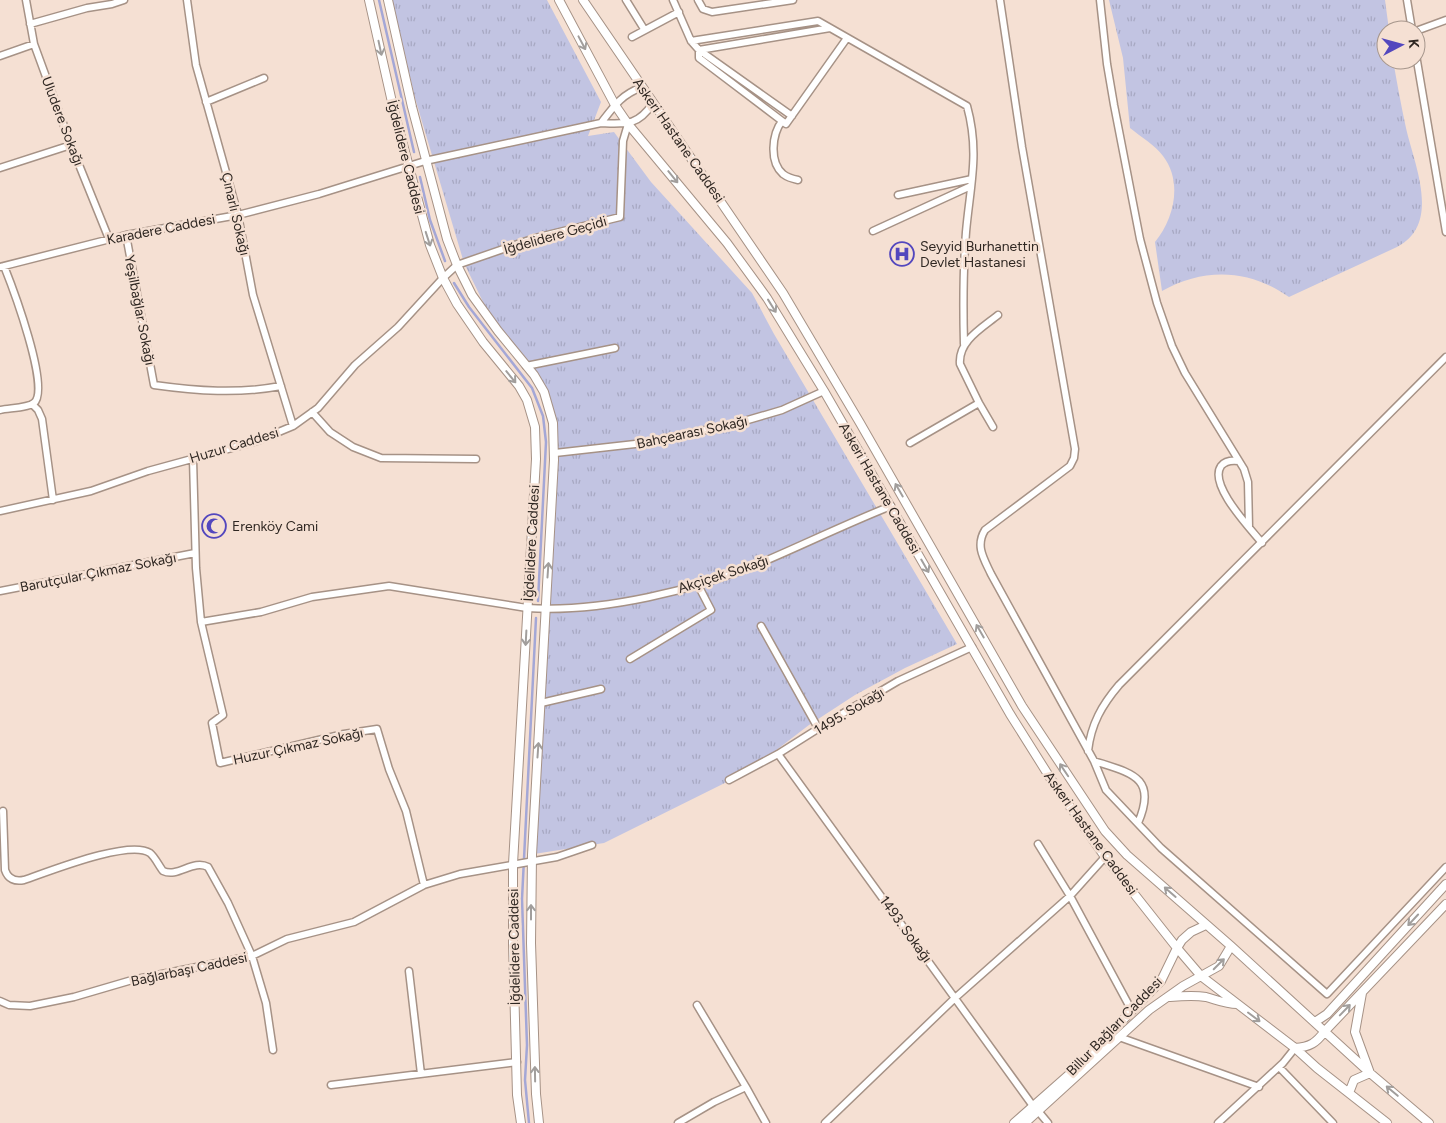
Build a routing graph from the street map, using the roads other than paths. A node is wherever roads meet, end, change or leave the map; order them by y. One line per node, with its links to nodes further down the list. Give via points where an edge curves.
1 (26, 0): 18 (street, Uludere Sokağı)
2 (124, 0): 18 (street)
3 (186, 0): 31 (street, Çınarlı Sokağı, via 196,65)
4 (370, 0): 40 (street, İğdelidere Caddesi, one-way to 40)
5 (388, 0): 39 (street, İğdelidere Caddesi)
6 (560, 0): 33 (street, Askeri Hastane Caddesi, one-way to 33)
7 (583, 0): 30 (street, Askeri Hastane Caddesi)
8 (626, 0): 21 (street)
9 (673, 0): 15 (street)
10 (698, 0): 11 (street, via 703,9 712,12)
11 (793, 0)
12 (1000, 0): 88 (street, via 1075,449 1070,466 988,527 980,546 991,574)
13 (1100, 0): 70 (street, via 1114,105 1140,239 1157,303 1185,372)
14 (1407, 0): 16 (street)
15 (678, 12): 21 (street); 24 (street)
16 (1410, 20)
17 (1446, 20): 19 (street)
18 (30, 24): 25 (street, Uludere Sokağı)
19 (1426, 27)
20 (830, 28): 23 (street); 24 (street, via 818,21); 26 (street)
21 (644, 29): 22 (street)
22 (632, 37)
23 (847, 38): 34 (street); 43 (street, via 967,106 974,143)
24 (691, 40): 26 (street)
25 (34, 44): 27 (street); 38 (street, Uludere Sokağı)
26 (699, 50): 34 (street); 35 (street, via 699,58)
27 (0, 56)
28 (1419, 70): 47 (street)
29 (264, 78): 31 (street)
30 (642, 87): 32 (street, Askeri Hastane Caddesi); 33 (street)
31 (206, 102): 45 (street, Çınarlı Sokağı)
32 (653, 103): 37 (street, via 644,115); 104 (street, Askeri Hastane Caddesi, one-way to 32, via 1114,842 1045,743 797,315)
33 (615, 105): 36 (street); 37 (street, Askeri Hastane Caddesi)
34 (792, 116): 35 (street, via 786,124)
35 (782, 121): 42 (street, via 774,135 775,158 781,172)
36 (601, 123): 37 (street); 39 (street)
37 (628, 124): 50 (street, İğdelidere Geçidi, via 622,140 620,217 535,238); 59 (street, Askeri Hastane Caddesi, one-way to 59, via 740,260)
38 (71, 144): 41 (street); 49 (street, Uludere Sokağı)
39 (425, 161): 40 (street, Karadere Caddesi); 50 (street, İğdelidere Caddesi)
40 (408, 166): 45 (street, Karadere Caddesi); 52 (street, İğdelidere Caddesi, one-way to 52, via 424,228)
41 (0, 168)
42 (798, 180)
43 (972, 183): 44 (street); 46 (street); 54 (street, via 964,257)
44 (898, 195)
45 (238, 215): 48 (street, Karadere Caddesi); 58 (street, Çınarlı Sokağı, via 253,295)
46 (873, 231)
47 (1446, 232)
48 (126, 235): 49 (street, Karadere Caddesi); 58 (street, Yeşilbağlar Sokağı, via 154,384 211,391)
49 (109, 239): 51 (street, Karadere Caddesi)
50 (457, 265): 52 (street, Huzur Caddesi); 57 (street, İğdelidere Caddesi, via 478,304)
51 (2, 267): 61 (street, via 26,328 38,384 38,395)
52 (443, 278): 63 (street, Huzur Caddesi); 79 (street, İğdelidere Caddesi, one-way to 79, via 463,314 523,393 533,417 536,453)
53 (998, 315): 54 (street)
54 (964, 344): 60 (street, via 960,364)
55 (615, 348): 57 (street)
56 (1446, 357): 75 (street)
57 (526, 366): 67 (street, İğdelidere Caddesi, via 546,397 553,424)
58 (281, 386): 64 (street, Çınarlı Sokağı)
59 (824, 391): 67 (street, Bahçearası Sokağı, via 751,420 644,443); 72 (street, Askeri Hastane Caddesi)
60 (979, 403): 65 (street); 66 (street)
61 (32, 404): 62 (street); 71 (street, via 42,418)
62 (0, 410)
63 (312, 412): 64 (street, Huzur Caddesi); 69 (street, via 330,432 353,447 381,458)
64 (293, 426): 68 (street, Huzur Caddesi, via 257,441)
65 (993, 427)
66 (910, 443)
67 (554, 453): 80 (street, İğdelidere Caddesi, one-way to 67)
68 (193, 459): 71 (street, Huzur Caddesi); 76 (street, Huzur Çıkmaz Sokağı)
69 (476, 459)
70 (1239, 460): 74 (street, via 1248,482); 74 (street, via 1223,464 1220,480 1225,494)
71 (53, 500): 73 (street, Huzur Caddesi)
72 (891, 506): 77 (street, Akçiçek Sokağı, via 764,562); 83 (street, Askeri Hastane Caddesi, one-way to 83)
73 (0, 511)
74 (1249, 527): 75 (street)
75 (1262, 543): 88 (street, via 1119,685 1095,720)
76 (195, 553): 78 (street, Barutçular Çıkmaz Sokağı); 81 (street, Huzur Çıkmaz Sokağı)
77 (698, 585): 80 (street, Akçiçek Sokağı, via 618,602); 84 (street, via 711,610)
78 (0, 591)
79 (527, 608): 80 (street, Akçiçek Sokağı); 81 (street, Akçiçek Sokağı, via 389,586 312,597 261,612); 98 (street, İğdelidere Caddesi, one-way to 98)
80 (545, 609): 86 (street, İğdelidere Caddesi)
81 (201, 622): 100 (street, Huzur Çıkmaz Sokağı, via 223,715 212,723 220,763 377,729 406,811)
82 (761, 626): 87 (street)
83 (972, 647): 87 (street, 1495. Sokağı, via 898,681); 96 (street, Askeri Hastane Caddesi, via 1054,784)
84 (630, 659)
85 (601, 689): 86 (street)
86 (541, 703): 97 (street, İğdelidere Caddesi, one-way to 86)
87 (818, 728): 89 (street, 1495. Sokağı)
88 (1088, 750): 90 (street)
89 (778, 754): 91 (street, 1495. Sokağı); 112 (street, 1493. Sokağı)
90 (1094, 761): 93 (street, via 1106,790); 93 (street, via 1127,773 1143,786 1146,797)
91 (729, 780)
92 (3, 811): 107 (street, via 5,870 16,880 103,853 125,850 149,852 166,873 198,865 208,867)
93 (1138, 823): 99 (street, via 1178,864 1327,994)
94 (1038, 844): 102 (street)
95 (592, 845): 97 (street, Bağlarbaşı Caddesi)
96 (1105, 857): 102 (street); 106 (street, Askeri Hastane Caddesi)
97 (532, 861): 98 (street, Bağlarbaşı Caddesi); 132 (street, İğdelidere Caddesi, one-way to 97, via 531,943)
98 (514, 864): 100 (street, Bağlarbaşı Caddesi); 122 (street, İğdelidere Caddesi)
99 (1446, 867)
100 (424, 884): 107 (street, Bağlarbaşı Caddesi, via 354,922 287,939)
101 (1446, 884): 117 (street, one-way to 117, via 1327,1014)
102 (1070, 896): 112 (street); 116 (street)
103 (1446, 904): 110 (street)
104 (1206, 925): 105 (street, Askeri Hastane Caddesi); 106 (street, Billur Bağları Caddesi, via 1191,932)
105 (1231, 946): 109 (street, Billur Bağları Caddesi, one-way to 105, via 1219,966); 117 (street, Askeri Hastane Caddesi)
106 (1177, 948): 109 (street, Askeri Hastane Caddesi); 116 (street, Billur Bağları Caddesi, via 1161,981)
107 (252, 956): 113 (street, Bağlarbaşı Caddesi, via 132,980 30,1006); 121 (street, via 266,1003)
108 (409, 971): 125 (street)
109 (1201, 976): 111 (street, Billur Bağları Caddesi); 114 (street, Askeri Hastane Caddesi)
110 (1362, 993): 118 (street, one-way to 110); 124 (street, via 1355,1032)
111 (1168, 997): 114 (street, via 1197,996); 119 (street, Billur Bağları Caddesi)
112 (956, 998): 130 (street, 1493. Sokağı); 135 (street)
113 (0, 1001)
114 (1237, 1004): 120 (street, Askeri Hastane Caddesi, one-way to 120)
115 (697, 1005): 127 (street)
116 (1132, 1011): 130 (street, Billur Bağları Caddesi)
117 (1315, 1022): 118 (street, Askeri Hastane Caddesi)
118 (1325, 1031): 120 (street, via 1314,1044); 124 (street, Askeri Hastane Caddesi)
119 (1119, 1037): 128 (street); 130 (street, Billur Bağları Caddesi)
120 (1295, 1048): 123 (street); 129 (street, Askeri Hastane Caddesi)
121 (273, 1050)
122 (517, 1062): 125 (street); 131 (street, İğdelidere Caddesi)
123 (1279, 1067): 128 (street); 140 (street)
124 (1370, 1073): 129 (street, via 1354,1080); 142 (street, Askeri Hastane Caddesi, one-way to 124)
125 (421, 1074): 126 (street)
126 (331, 1084)
127 (746, 1087): 133 (street); 134 (street)
128 (1259, 1087): 139 (street)
129 (1348, 1093): 141 (street, Askeri Hastane Caddesi)
130 (1036, 1108): 136 (street, Billur Bağları Caddesi); 137 (street, Billur Bağları Caddesi); 138 (street, 1493. Sokağı)
131 (521, 1123)
132 (539, 1123)
133 (678, 1123)
134 (766, 1123)
135 (825, 1123)
136 (1014, 1123)
137 (1025, 1123)
138 (1048, 1123)
139 (1218, 1123)
140 (1332, 1123)
141 (1387, 1123)
142 (1429, 1123)

